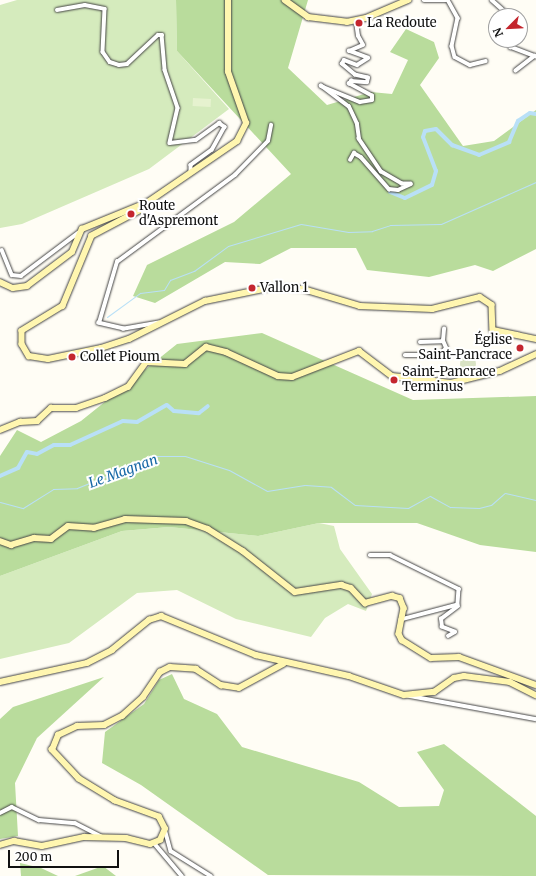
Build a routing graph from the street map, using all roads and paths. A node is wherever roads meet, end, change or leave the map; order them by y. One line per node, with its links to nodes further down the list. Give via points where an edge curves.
1 (228, 0): 15 (street, via 228,72 245,113 245,128 232,146)
2 (285, 0): 9 (street, via 308,17)
3 (408, 0): 9 (street)
4 (424, 0): 5 (street)
5 (447, 0): 11 (street, via 458,18 452,46 455,57 470,65)
6 (492, 0): 7 (street)
7 (501, 8)
8 (57, 10): 15 (street, via 85,5 105,9 103,52 110,62 119,66 127,64 158,35 162,36 165,70 178,108 170,143 196,140 219,123 224,127 212,150 189,168)
9 (356, 21): 14 (street, via 358,36 363,45 349,51 368,58 356,65 344,60 342,64 355,75 368,78 367,82 352,81 349,84 372,96 372,100 360,102 321,86 349,107 357,124 358,139 381,172 402,184 410,184 398,190 389,189 362,157 351,155)
10 (514, 48): 12 (street, via 535,56)
11 (486, 61)
12 (516, 71)
13 (271, 125): 20 (street, via 268,140 236,175 117,262 99,324 124,329)
14 (350, 160)
15 (192, 174): 16 (street)
16 (148, 202): 17 (street, via 84,227); 20 (street, via 145,208 92,236 63,306 26,327 21,337 26,353 45,359 122,342)
17 (78, 233): 18 (street, via 20,276 12,275); 19 (street, via 69,255 27,286 13,288)
18 (2, 250)
19 (0, 282)
20 (159, 323): 22 (street, via 192,305 224,295 284,287 303,288 360,306 432,309 480,297 492,305 493,330)
21 (444, 329): 23 (street)
22 (536, 339)
23 (443, 341): 24 (street); 26 (street, via 446,348 442,354)
24 (420, 342)
25 (536, 354): 27 (street, via 500,371 451,383 392,376 357,351 292,376 278,376 226,352 206,347 185,364 146,362 128,387 105,398 76,408 51,408 37,421 20,422)
26 (405, 355)
27 (0, 430)
28 (0, 541): 31 (street, via 11,545 34,538 51,539 68,526 90,529 125,519 160,522 175,519 208,529 295,592 342,584 351,588 365,603 392,596 400,598 404,608)
29 (370, 555): 30 (street, via 390,555 456,586)
30 (458, 605): 31 (street); 32 (street, via 440,619 442,627 455,632)
31 (401, 620): 35 (street, via 400,637 431,658 459,657)
32 (448, 636)
33 (284, 664): 34 (street, via 158,616 98,658); 36 (street, via 349,676); 40 (street, via 239,688 221,685 196,669 170,667 160,672 143,697 122,716 104,725 77,726 58,735 52,750 79,779 115,801 159,816)
34 (0, 682)
35 (536, 685)
36 (404, 695): 37 (street, via 437,691 454,678 464,676 510,682); 38 (street)
37 (536, 695)
38 (536, 719)
39 (0, 812): 41 (street, via 12,807 39,820 75,823)
40 (164, 829): 42 (street); 45 (street, via 171,851)
41 (103, 837): 42 (street); 43 (street, via 84,837 42,846 14,841)
42 (155, 844): 44 (street)
43 (0, 845)
44 (182, 876)
45 (211, 876)

